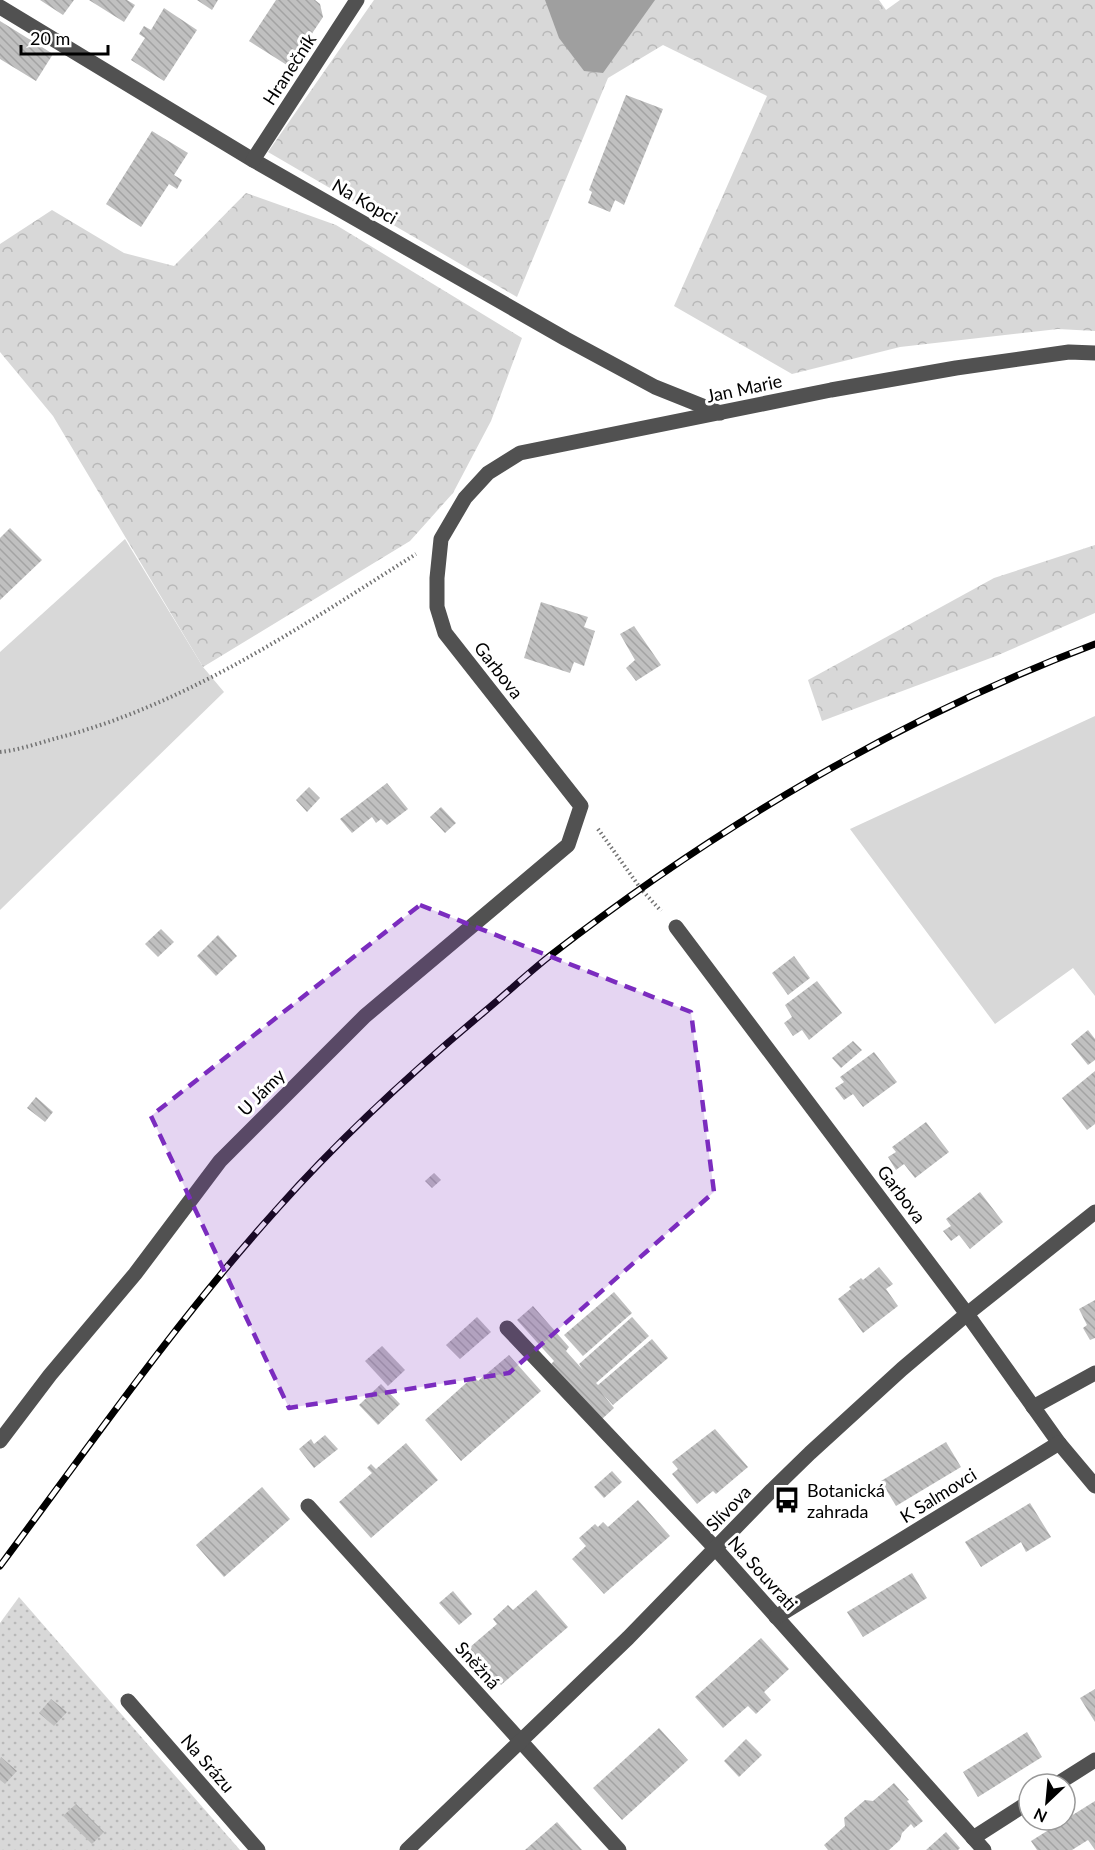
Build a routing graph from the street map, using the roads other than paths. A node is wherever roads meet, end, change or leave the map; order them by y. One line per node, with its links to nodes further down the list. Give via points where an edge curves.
1 (357, 0): 3 (street, Hranečník)
2 (0, 7): 3 (street, Na Kopci)
3 (253, 160): 5 (street, Na Kopci, via 586,350 655,387)
4 (1095, 353): 5 (street, Jan Marie, via 1070,352 956,368)
5 (720, 413): 6 (street, Jan Marie, via 520,453 488,472 465,498)
6 (441, 539): 7 (street, Garbova, via 437,607 445,633)
7 (581, 806): 14 (street, U Jámy, via 568,845 365,1016 220,1161)
8 (676, 927): 10 (street, Garbova)
9 (1095, 1212): 10 (street, Slívova)
10 (967, 1314): 13 (street, Garbova); 18 (street, Slívova, via 810,1453)
11 (507, 1328): 18 (street, Na Souvrati)
12 (1095, 1373): 13 (street)
13 (1033, 1407): 15 (street, Garbova)
14 (0, 1441)
15 (1059, 1443): 16 (street, Garbova); 19 (street, K Salmovci)
16 (1095, 1486)
17 (308, 1506): 21 (street, Sněžná)
18 (716, 1549): 19 (street, Na Souvrati); 21 (street, Slívova)
19 (776, 1617): 25 (street, Na Souvrati)
20 (128, 1701): 26 (street, Na Srázu)
21 (522, 1742): 27 (street, Slívova); 28 (street, Sněžná)
22 (1095, 1760): 23 (street)
23 (1076, 1772)
24 (1017, 1810): 25 (street)
25 (973, 1838): 29 (street, Na Souvrati)
26 (258, 1850)
27 (407, 1850)
28 (619, 1850)
29 (984, 1850)

